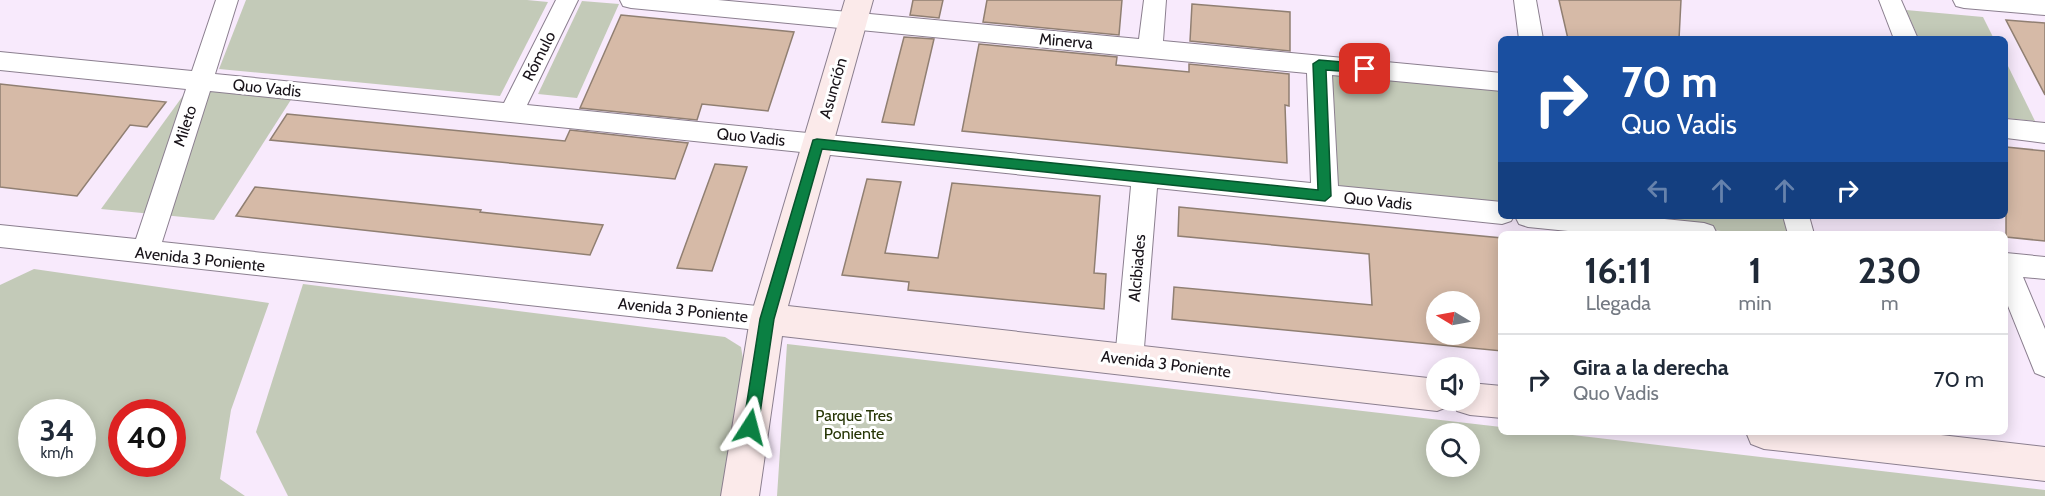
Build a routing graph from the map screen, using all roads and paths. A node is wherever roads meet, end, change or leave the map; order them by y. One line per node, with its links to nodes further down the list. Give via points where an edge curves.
1 (227, 0): 15 (street, Mileto)
2 (567, 0): 17 (street, Rómulo)
3 (631, 0): 9 (street, Minerva)
4 (1155, 0): 12 (street)
5 (1525, 0): 10 (street)
6 (1890, 0): 11 (street)
7 (1964, 0): 8 (street)
8 (2045, 7)
9 (855, 10): 12 (street, Minerva); 20 (street, Asunción)
10 (1531, 36)
11 (1905, 36)
12 (1150, 49): 14 (street, Minerva)
13 (0, 61): 15 (street, Quo Vadis)
14 (1319, 64): 16 (street, Minerva); 22 (street)
15 (200, 81): 17 (street, Quo Vadis); 28 (street, Mileto)
16 (1498, 82)
17 (511, 113): 20 (street, Quo Vadis)
18 (2008, 129): 19 (street)
19 (2045, 133)
20 (817, 144): 21 (street, Quo Vadis); 32 (street, Asunción)
21 (1145, 177): 22 (street, Quo Vadis); 33 (street, Alcibiades)
22 (1325, 196): 23 (street, Quo Vadis)
23 (1498, 213)
24 (1543, 219): 25 (street)
25 (1564, 223): 26 (street)
26 (1666, 231)
27 (0, 236): 28 (street, Avenida 3 Poniente)
28 (145, 253): 32 (street, Avenida 3 Poniente)
29 (2008, 266): 30 (street)
30 (2045, 268)
31 (2008, 271): 34 (street)
32 (767, 319): 33 (street, Avenida 3 Poniente); 40 (street, Asunción)
33 (1129, 360): 35 (street, Avenida 3 Poniente)
34 (2045, 364)
35 (1426, 394)
36 (1480, 400): 37 (street)
37 (1498, 402)
38 (1790, 435): 39 (street)
39 (2045, 464)
40 (740, 495)

